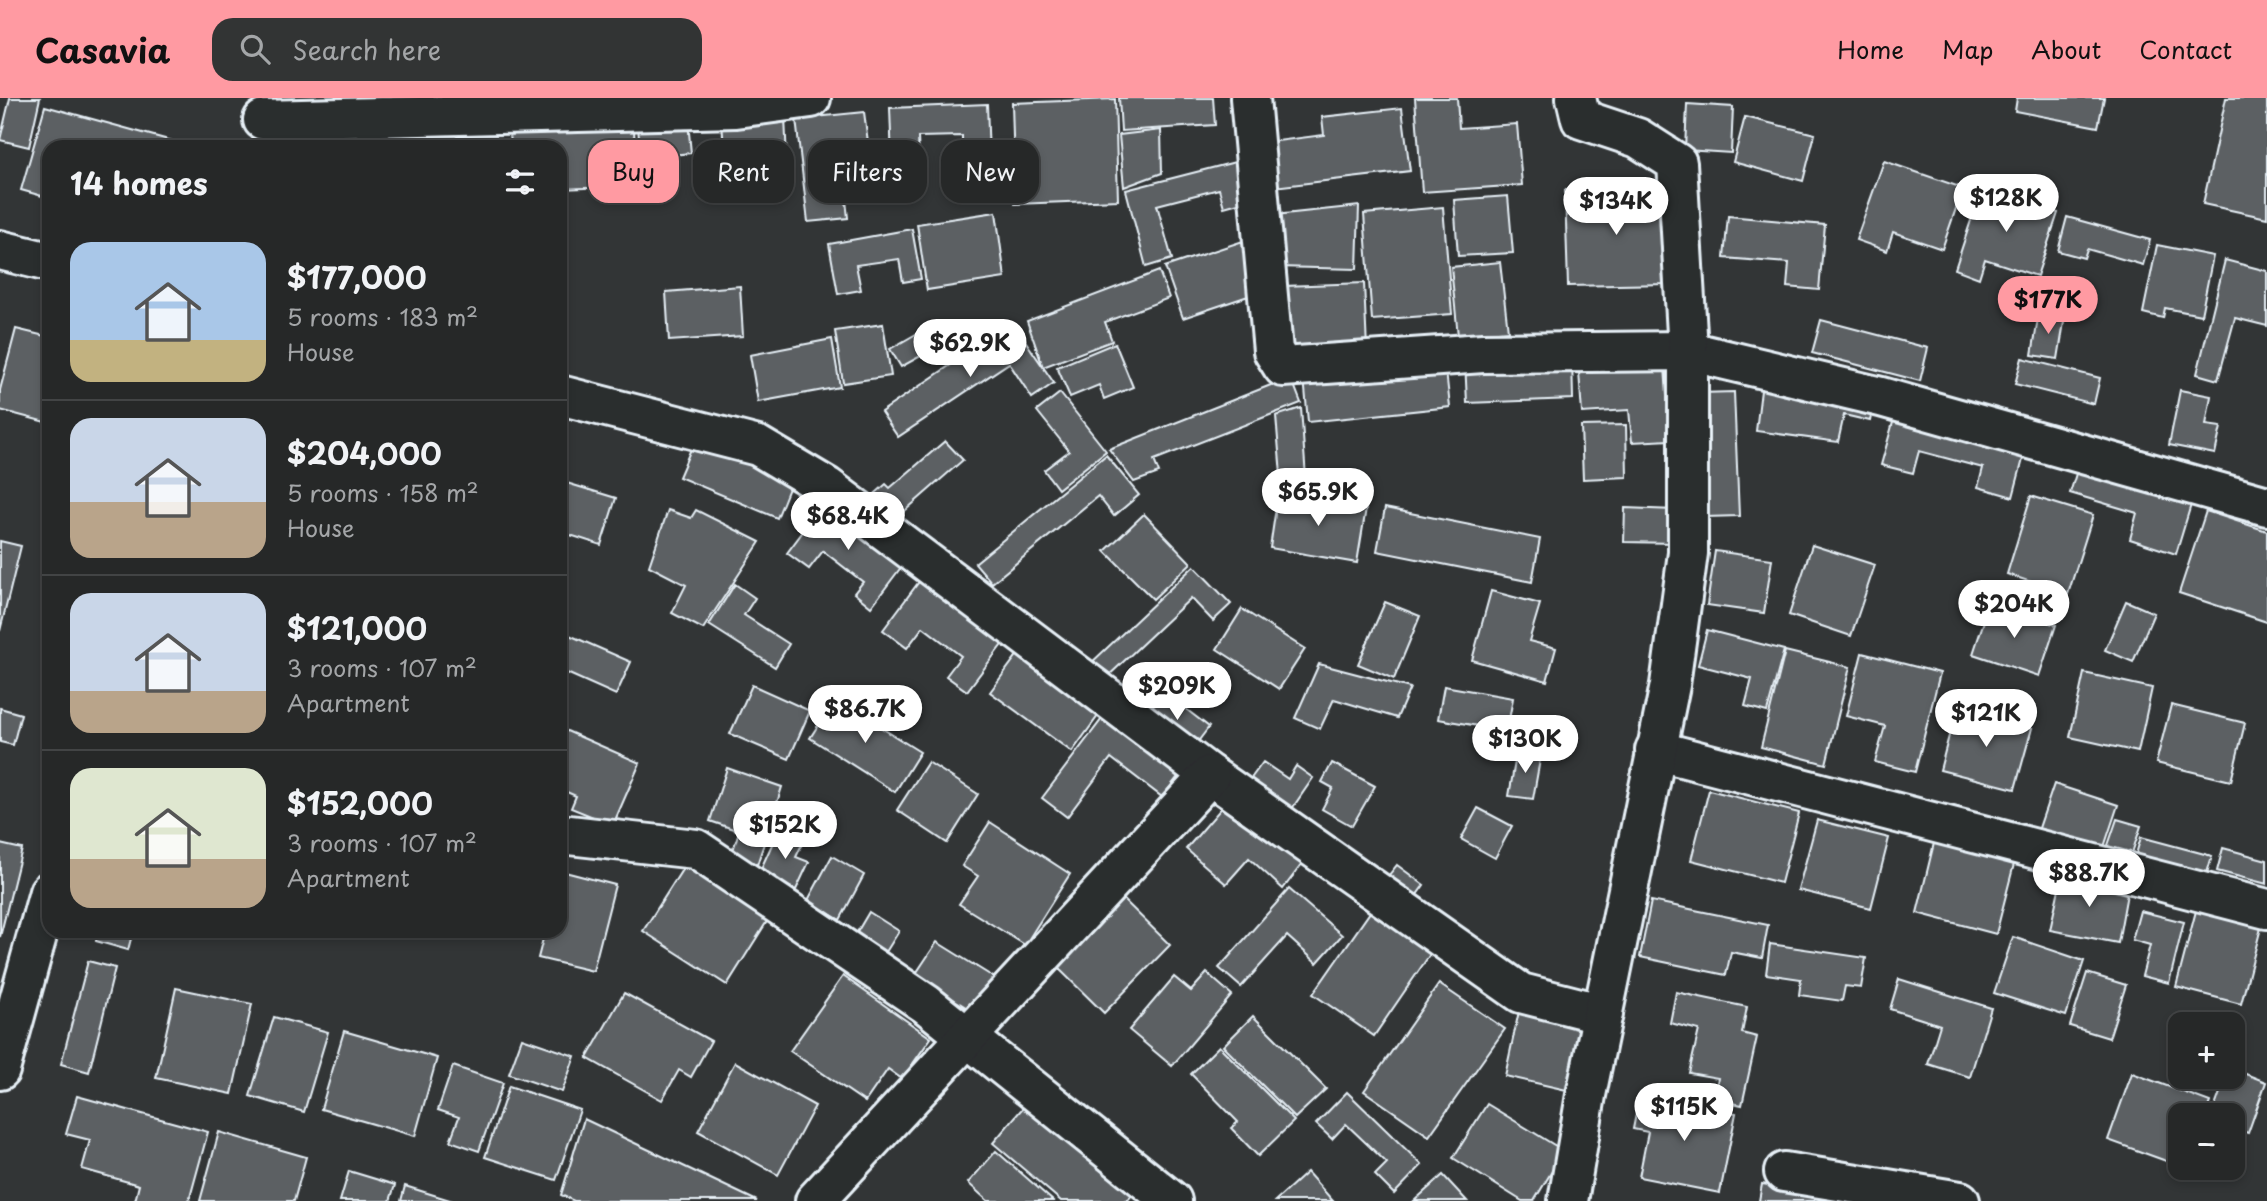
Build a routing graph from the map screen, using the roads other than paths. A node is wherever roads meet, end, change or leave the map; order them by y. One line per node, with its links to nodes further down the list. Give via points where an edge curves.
1 (811, 98): 4 (street, via 736,108)
2 (1251, 98): 7 (street, via 1273,351 1283,367 1483,353)
3 (1576, 98): 7 (street, via 1581,119 1638,138 1677,163)
4 (262, 122)
5 (0, 250): 6 (street)
6 (42, 260)
7 (1688, 351): 9 (street, via 1881,397); 10 (street, via 1688,553 1670,685)
8 (567, 398): 11 (street, via 758,446 827,487)
9 (2267, 506)
10 (1655, 750): 13 (street); 15 (street)
11 (1210, 775): 15 (street, via 1521,993); 16 (street)
12 (567, 835): 16 (street, via 696,849 926,1003)
13 (2267, 909)
14 (42, 917): 17 (street)
15 (1603, 1014): 21 (street)
16 (968, 1038): 19 (street); 20 (street)
17 (0, 1070)
18 (1784, 1172): 22 (street)
19 (815, 1201)
20 (1172, 1201)
21 (1569, 1201)
22 (1960, 1201)

